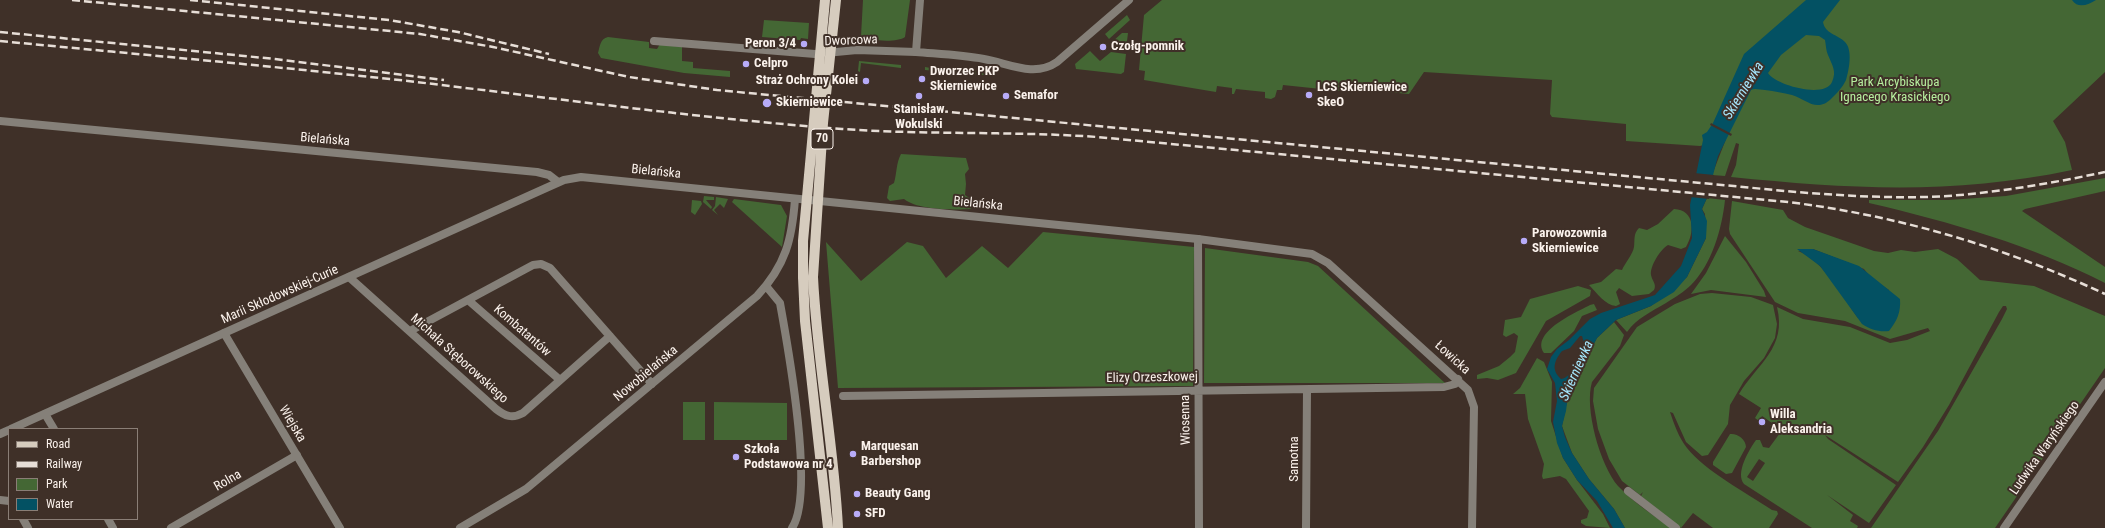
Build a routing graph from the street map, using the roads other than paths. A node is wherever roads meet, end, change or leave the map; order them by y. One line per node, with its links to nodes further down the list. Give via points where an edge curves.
1 (825, 0): 13 (main road, 70, bridge, via 804,233)
2 (836, 0): 13 (main road, 70, bridge)
3 (920, 0): 6 (street)
4 (1129, 0): 6 (street, Dworcowa, via 1047,68 1032,69 1003,65 985,59)
5 (654, 41): 6 (street, Dworcowa, via 815,54 857,50)
6 (916, 52)
7 (0, 121): 8 (street, Bielańska, via 537,172 549,175)
8 (558, 182): 9 (street, Bielańska, via 581,177); 12 (street, Marii Skłodowskiej-Curie)
9 (795, 199): 10 (street, Bielańska); 14 (street, Nowobielańska, via 788,249)
10 (1198, 239): 11 (street, Bielańska); 23 (street, Wiosenna)
11 (1312, 254): 19 (street, Łowicka, via 1328,263)
12 (349, 277): 16 (street, Michała Stęborowskiego); 17 (street, Marii Skłodowskiej-Curie)
13 (808, 277): 35 (main road, 70, via 805,321); 36 (main road, 70, via 833,460)
14 (766, 286): 22 (street, Nowobielańska); 34 (street, via 780,303 801,455 800,502)
15 (468, 300): 16 (street); 18 (street, via 533,265 541,264 550,268); 20 (street, Kombatantów)
16 (410, 331): 20 (street, Michała Stęborowskiego, via 507,416 515,417 523,413)
17 (224, 333): 26 (street, Marii Skłodowskiej-Curie); 29 (street, Wiejska)
18 (610, 336): 20 (street, Michała Stęborowskiego); 22 (street)
19 (1458, 379): 24 (street, Elizy Orzeszkowej, via 1455,384 1444,387); 39 (street, Łowicka, via 1468,390 1474,407)
20 (560, 380)
21 (2105, 382): 41 (street, Ludwika Waryńskiego)
22 (652, 384): 33 (street, Nowobielańska, via 526,489)
23 (1198, 389): 24 (street, Elizy Orzeszkowej); 25 (street, Elizy Orzeszkowej); 37 (street, Wiosenna)
24 (1307, 390): 38 (street, Samotna)
25 (844, 396)
26 (45, 414): 27 (street, Marii Skłodowskiej-Curie); 28 (street)
27 (14, 428)
28 (53, 428)
29 (297, 456): 31 (street, Rolna); 32 (street, Wiejska)
30 (1628, 491): 40 (street)
31 (171, 528)
32 (340, 528)
33 (460, 528)
34 (792, 528)
35 (828, 528)
36 (838, 528)
37 (1199, 528)
38 (1306, 528)
39 (1472, 528)
40 (1676, 528)
41 (2004, 528)

